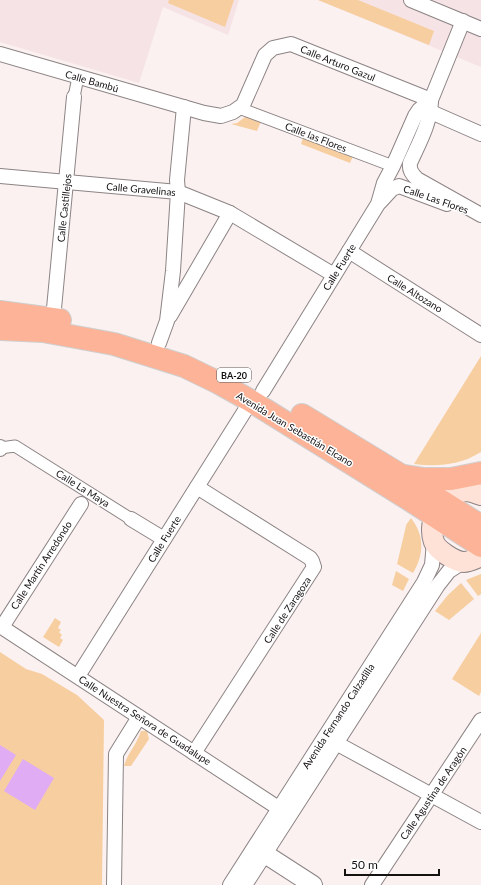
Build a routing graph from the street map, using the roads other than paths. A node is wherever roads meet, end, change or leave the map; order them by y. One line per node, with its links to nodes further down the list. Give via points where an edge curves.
1 (411, 0): 2 (street)
2 (463, 21): 3 (street); 7 (street, Calle Fuerte)
3 (481, 28)
4 (0, 54): 5 (street, Calle Bambú)
5 (78, 77): 6 (street); 8 (street, Calle Bambú)
6 (74, 97): 14 (street, Calle Castillejos)
7 (431, 106): 9 (street, Calle Arturo Gazul, via 291,44 273,48 265,55 243,105); 10 (street, Calle Arturo Gazul); 11 (street, Calle Fuerte); 12 (street, Calle Fuerte, via 419,110 415,116)
8 (184, 107): 9 (street, via 221,116); 16 (street)
9 (239, 108): 12 (street, Calle las Flores)
10 (481, 134)
11 (410, 163): 19 (street, Calle Las Flores, via 411,172 417,179)
12 (393, 166): 17 (street, Calle Fuerte, via 381,189)
13 (0, 176): 14 (street, Calle Gravelinas)
14 (66, 183): 16 (street, Calle Gravelinas); 25 (street, Calle Castillejos)
15 (399, 186): 17 (street, Calle Fuerte, via 392,189); 19 (street, Calle Las Flores)
16 (178, 192): 18 (street, Calle Gravelinas); 21 (street)
17 (378, 204): 20 (street, Calle Fuerte)
18 (230, 213): 22 (street, Calle Gravelinas); 23 (street)
19 (478, 213)
20 (349, 251): 22 (street, Calle Fuerte); 28 (street, Calle Altozano)
21 (172, 271): 23 (street, via 180,281); 26 (street)
22 (334, 275): 30 (street, Calle Fuerte)
23 (192, 277): 26 (street)
24 (0, 312): 25 (highway, Avenida Juan Sebastián Elcano / BA-20)
25 (53, 319): 29 (highway, Avenida Juan Sebastián Elcano / BA-20, via 94,326)
26 (167, 321): 29 (street)
27 (0, 329): 30 (highway, Avenida Juan Sebastián Elcano / BA-20, via 43,331 114,344 184,366 217,382)
28 (481, 335)
29 (158, 343): 30 (highway, Avenida Juan Sebastián Elcano / BA-20, via 222,369)
30 (257, 396): 33 (highway, Avenida Juan Sebastián Elcano / BA-20); 35 (street, Calle Fuerte); 39 (highway, Avenida Juan Sebastián Elcano / BA-20)
31 (0, 448): 38 (street, Calle La Maya, via 15,446)
32 (481, 473): 33 (highway, via 451,479)
33 (402, 476): 39 (highway, Avenida Juan Sebastián Elcano / BA-20)
34 (481, 476): 36 (street)
35 (197, 487): 41 (street, Calle Fuerte); 48 (street, Calle de Zaragoza, via 310,558 314,567)
36 (474, 493): 39 (main road, via 453,494)
37 (81, 504): 43 (street, Calle Martín Arredondo)
38 (131, 519): 41 (street, Calle La Maya)
39 (433, 519): 40 (highway, BA-20); 42 (highway, Avenida Juan Sebastián Elcano / BA-20); 50 (street, Avenida Fernando Calzadilla, via 432,565 424,582)
40 (481, 526)
41 (164, 539): 44 (street, Calle Fuerte)
42 (477, 556): 47 (street, Avenida Fernando Calzadilla, via 450,571 438,585)
43 (1, 626): 44 (street, Calle Nuestra Señora de Guadalupe)
44 (78, 676): 45 (street, Calle Nuestra Señora de Guadalupe)
45 (139, 717): 48 (street, Calle Nuestra Señora de Guadalupe); 53 (street, via 116,754)
46 (481, 720): 49 (street, Calle Agustina de Aragón)
47 (336, 743): 49 (street); 50 (street, Avenida Fernando Calzadilla)
48 (194, 753): 50 (street, Calle Nuestra Señora de Guadalupe)
49 (432, 795): 51 (street); 57 (street, Calle Agustina de Aragón)
50 (285, 812): 52 (street, Avenida Fernando Calzadilla)
51 (481, 822)
52 (260, 850): 54 (street, Avenida Fernando Calzadilla); 55 (street, Avenida Fernando Calzadilla); 56 (street)
53 (114, 885)
54 (230, 885)
55 (245, 885)
56 (313, 885)
57 (372, 885)

